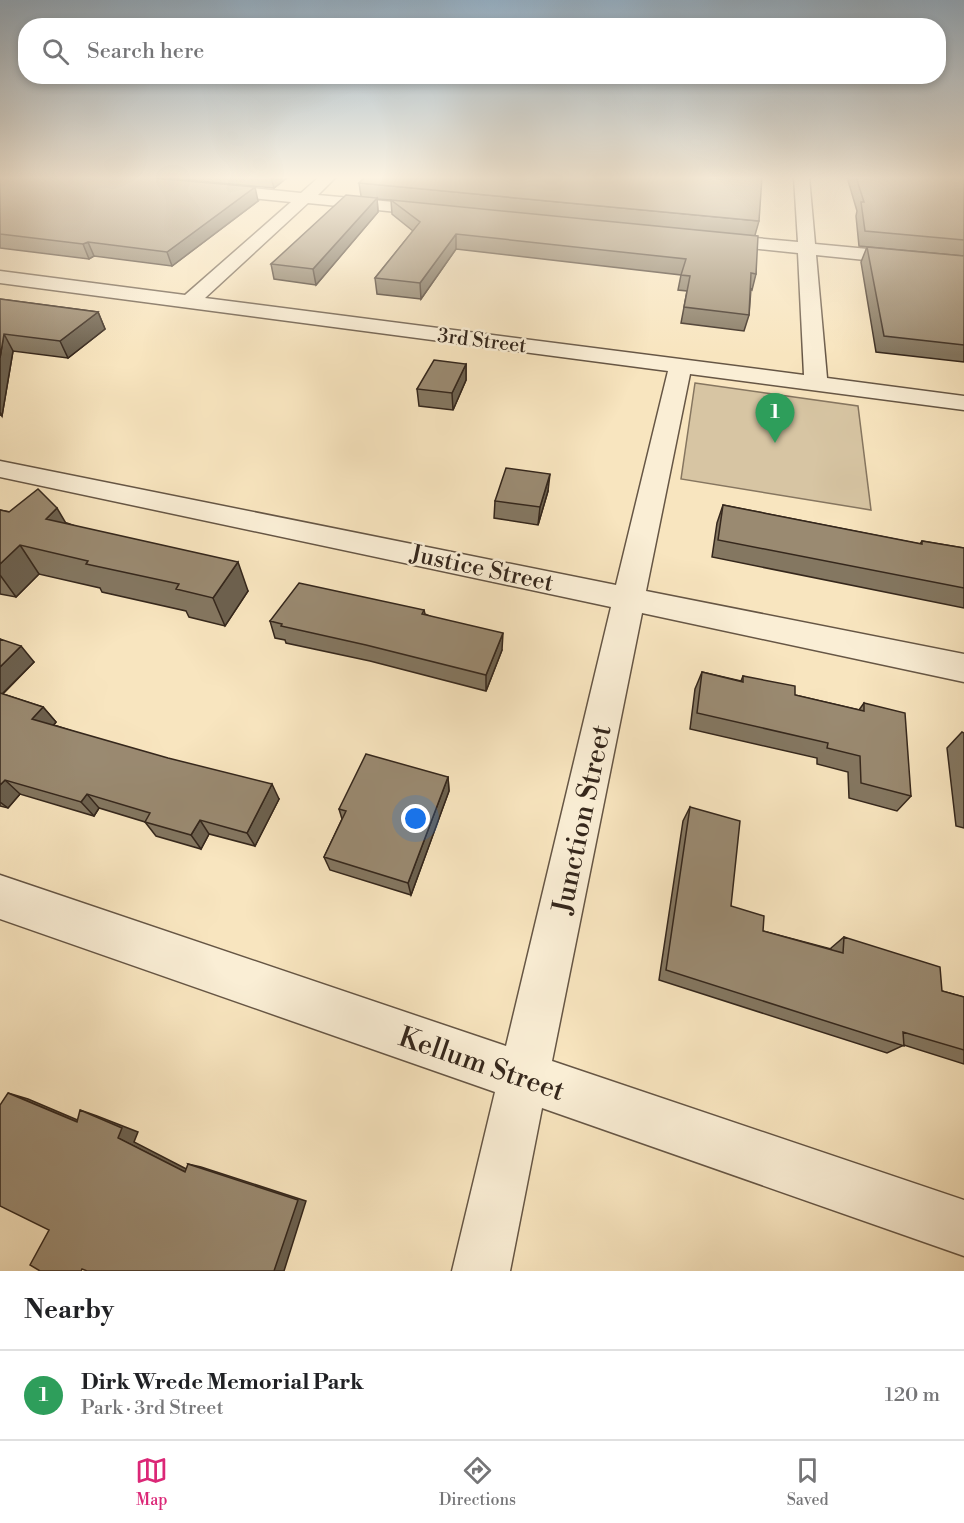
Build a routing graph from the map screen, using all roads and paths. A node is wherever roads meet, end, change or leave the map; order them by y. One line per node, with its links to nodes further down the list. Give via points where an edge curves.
1 (262, 236): 7 (street)
2 (805, 236): 4 (street)
3 (701, 238): 4 (street)
4 (806, 248): 5 (street); 9 (street)
5 (964, 264)
6 (0, 277): 7 (street, 3rd Street)
7 (189, 302): 8 (street, 3rd Street)
8 (680, 366): 9 (street, 3rd Street); 12 (street, Junction Street)
9 (816, 384): 10 (street, 3rd Street)
10 (964, 403)
11 (0, 469): 12 (street, Justice Street)
12 (629, 598): 13 (street, Justice Street); 15 (street, Junction Street)
13 (964, 668)
14 (0, 897): 15 (street, Kellum Street)
15 (524, 1078): 16 (street, Kellum Street); 17 (street, Junction Street)
16 (964, 1228)
17 (481, 1271)

